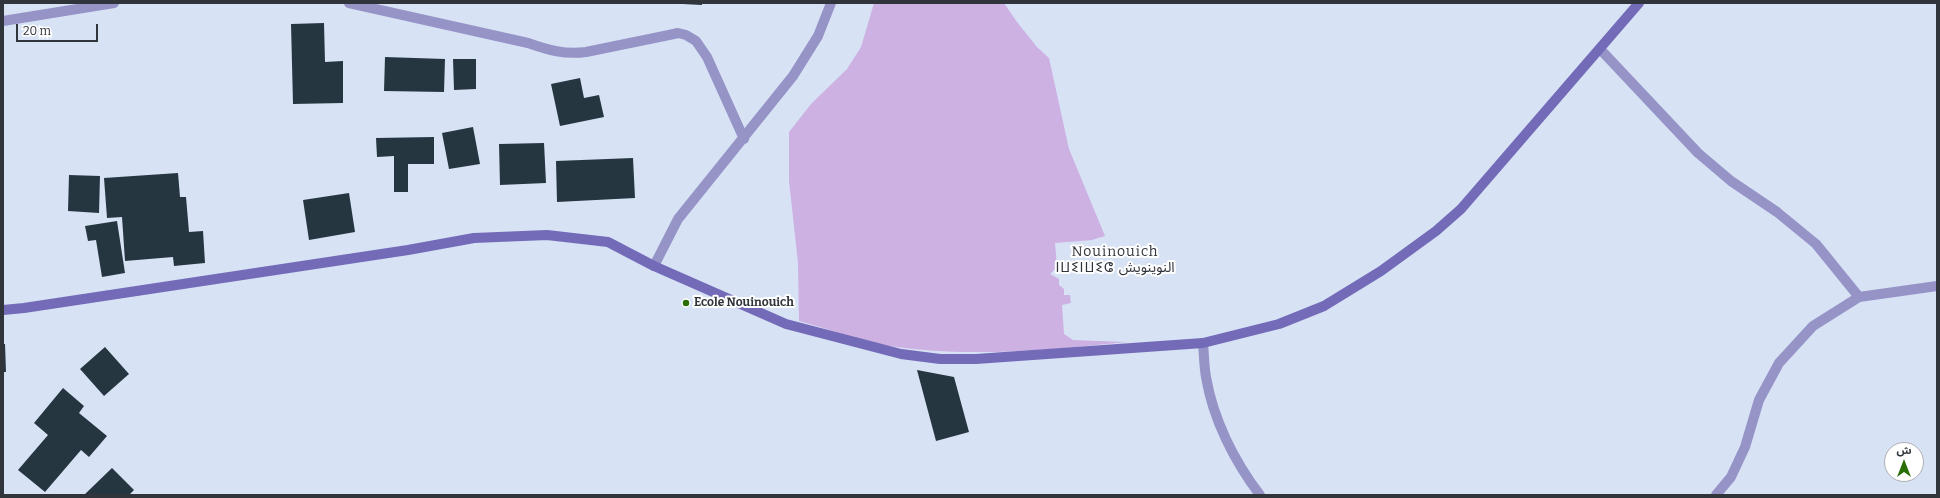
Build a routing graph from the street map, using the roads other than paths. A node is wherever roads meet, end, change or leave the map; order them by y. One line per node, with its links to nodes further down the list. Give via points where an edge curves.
1 (114, 3): 5 (street)
2 (349, 3): 7 (street, via 528,43 553,52 573,54 678,33 686,35 696,41 707,57)
3 (831, 3): 7 (street, via 818,36 794,76)
4 (1639, 3): 6 (street)
5 (3, 21)
6 (1600, 49): 10 (street, via 1698,153 1730,181 1777,212 1816,244); 12 (street, via 1461,209 1436,231 1381,271 1324,306 1279,324)
7 (744, 139): 8 (street, via 678,219)
8 (654, 266): 11 (street, via 608,242 547,235 474,238); 12 (street, via 786,324 901,354 940,359 976,358)
9 (1937, 286): 10 (street)
10 (1859, 297): 14 (street, via 1813,326 1779,363 1759,400 1745,447 1731,477)
11 (3, 310)
12 (1203, 343): 13 (street, via 1206,376 1220,428)
13 (1260, 495)
14 (1716, 495)

